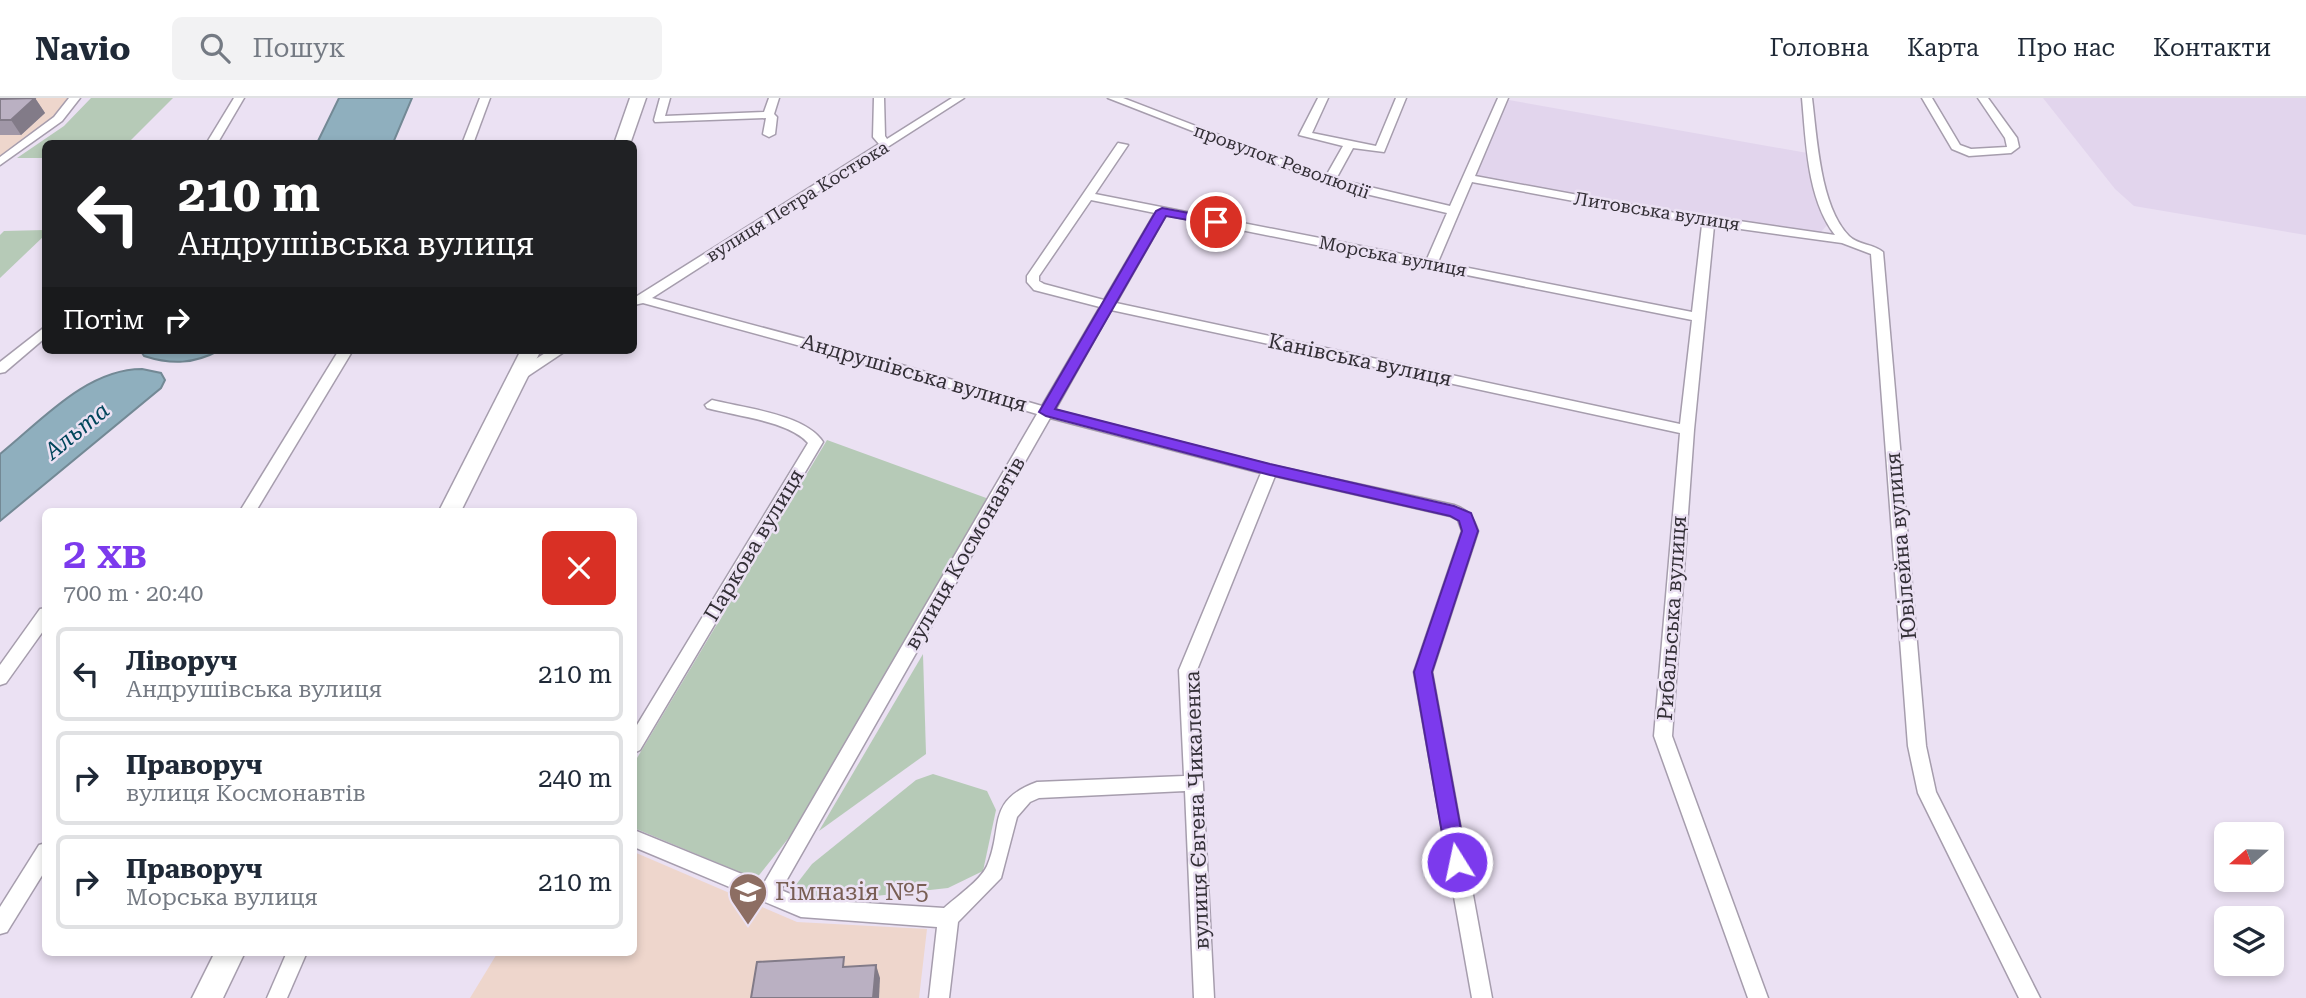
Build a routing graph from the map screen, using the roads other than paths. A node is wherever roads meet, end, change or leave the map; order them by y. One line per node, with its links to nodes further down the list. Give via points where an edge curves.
1 (75, 98): 24 (street, via 50,126)
2 (239, 98): 18 (street)
3 (485, 98): 19 (street)
4 (638, 98): 20 (main road)
5 (665, 98): 16 (street, via 659,120)
6 (774, 98): 16 (street)
7 (879, 98): 21 (street, via 879,137)
8 (960, 98): 21 (street, вулиця Петра Костюка)
9 (1113, 98): 26 (street, провулок Революції)
10 (1323, 98): 23 (street, via 1305,135)
11 (1401, 98): 23 (street, via 1380,150)
12 (1503, 98): 25 (street)
13 (1807, 98): 31 (street, via 1815,163 1832,220)
14 (1927, 98): 15 (street, via 1956,147 1969,153 2011,150 2011,138)
15 (1983, 98)
16 (768, 115): 17 (street, via 772,117)
17 (769, 134)
18 (213, 140)
19 (469, 140)
20 (623, 140)
21 (886, 144): 33 (street, вулиця Петра Костюка)
22 (1122, 145): 27 (street)
23 (1349, 145): 26 (street)
24 (0, 162)
25 (1468, 178): 29 (street); 30 (street, Литовська вулиця)
26 (1329, 181): 29 (street, провулок Революції)
27 (1088, 196): 28 (street, Морська вулиця); 34 (street, Канівська вулиця, via 1033,276 1035,285)
28 (1162, 211): 32 (street, Морська вулиця); 34 (street, вулиця Космонавтів)
29 (1455, 211): 32 (street)
30 (1707, 223): 31 (street, Литовська вулиця); 35 (street, Рибальська вулиця)
31 (1847, 240): 65 (street, Ювілейна вулиця, via 1877,252 1917,746 1927,793)
32 (1431, 264): 35 (street, Морська вулиця)
33 (638, 302): 43 (street, Андрушівська вулиця, via 890,366)
34 (1110, 306): 43 (street, вулиця Космонавтів); 44 (street, Канівська вулиця)
35 (1699, 317): 44 (street, Рибальська вулиця)
36 (42, 333): 40 (street)
37 (344, 354): 46 (street)
38 (529, 354): 41 (main road)
39 (554, 354): 41 (street)
40 (0, 369)
41 (517, 377): 47 (main road)
42 (712, 405): 50 (street, Паркова вулиця, via 790,425 811,434 816,442)
43 (1046, 412): 45 (street, Андрушівська вулиця); 54 (street, вулиця Космонавтів)
44 (1687, 430): 64 (street, Рибальська вулиця, via 1663,736)
45 (1270, 470): 51 (street, вулиця Євгена Чикаленка, via 1188,670); 63 (street, Андрушівська вулиця, via 1454,511 1469,521 1470,531 1423,672)
46 (250, 508)
47 (452, 508)
48 (42, 620): 49 (street)
49 (0, 678)
50 (637, 740)
51 (1195, 783): 55 (street, via 1026,794 1009,810 993,874); 62 (street, вулиця Євгена Чикаленка)
52 (637, 839): 54 (street)
53 (42, 857): 56 (street)
54 (768, 895): 55 (street, via 822,912)
55 (948, 918): 61 (street)
56 (0, 925)
57 (228, 956): 59 (main road)
58 (296, 956): 60 (street)
59 (207, 998)
60 (277, 998)
61 (939, 998)
62 (1203, 998)
63 (1482, 998)
64 (1758, 998)
65 (2030, 998)

